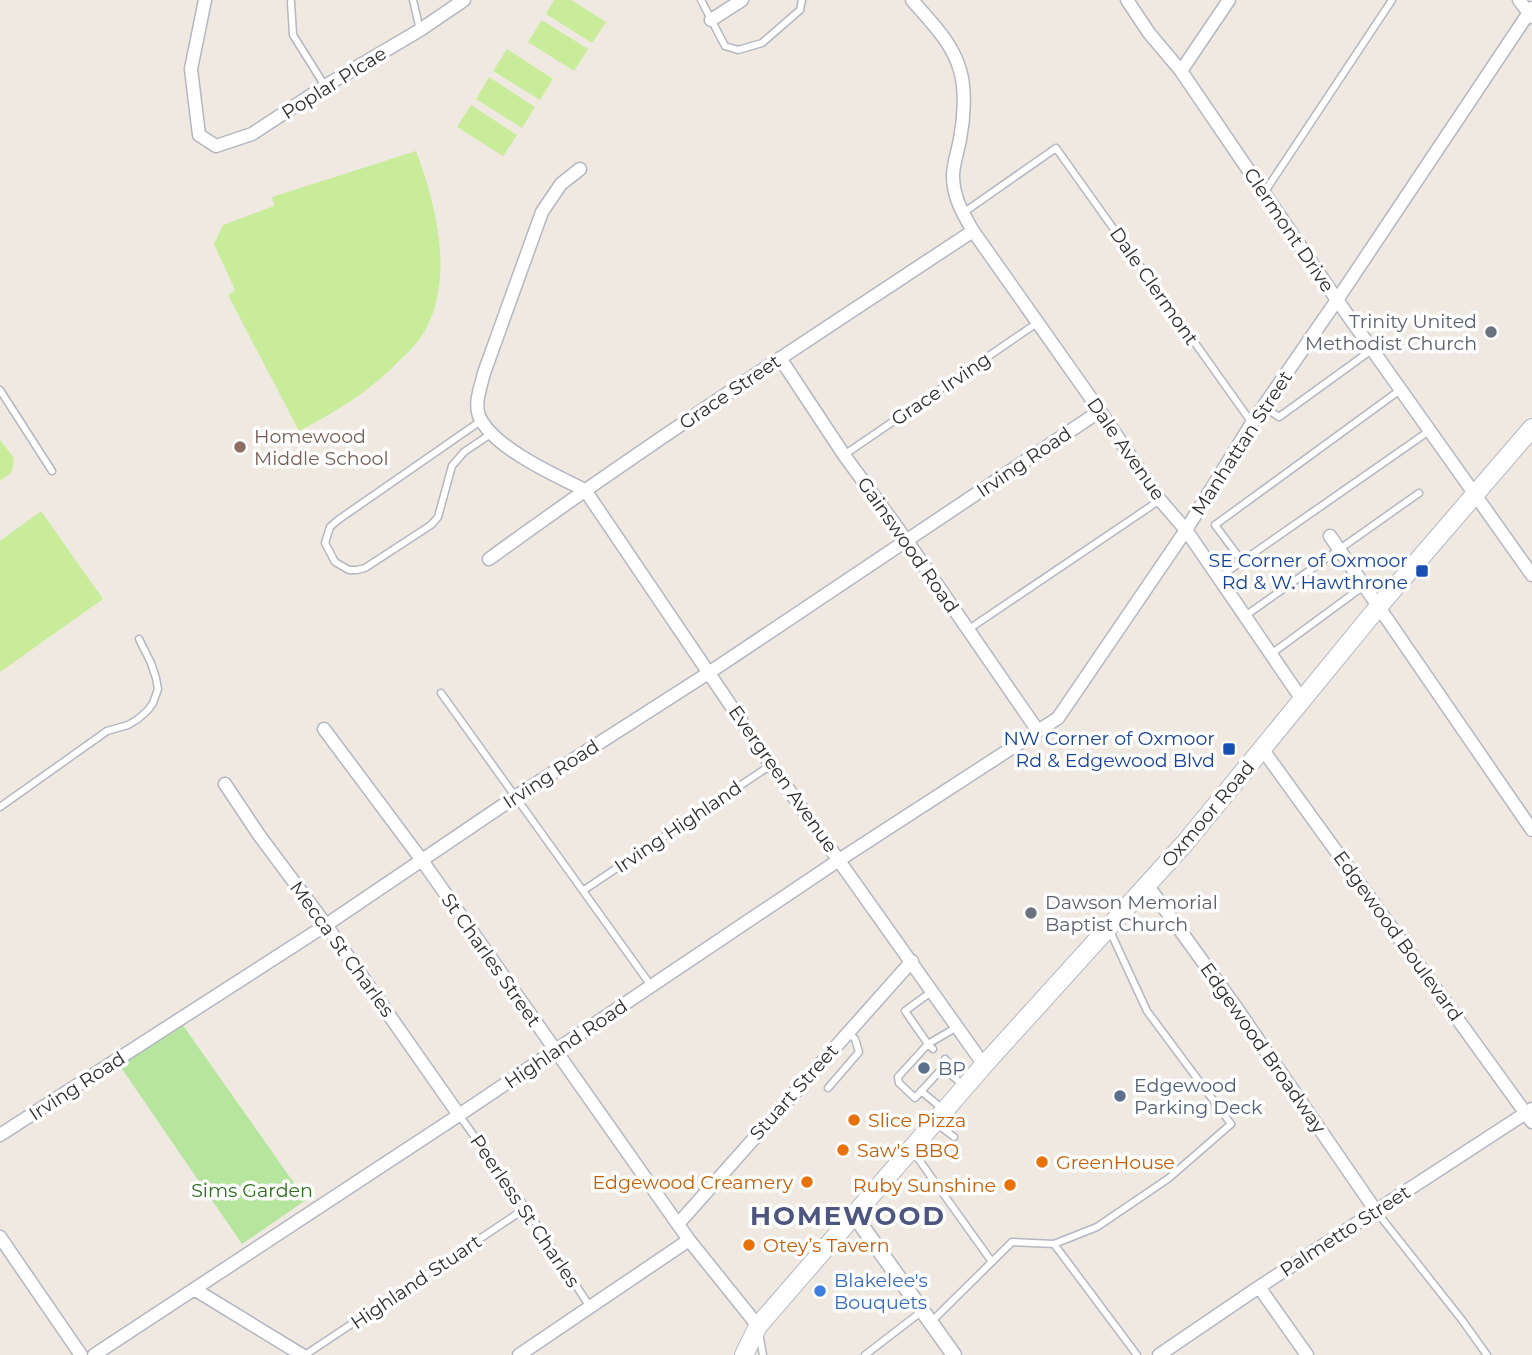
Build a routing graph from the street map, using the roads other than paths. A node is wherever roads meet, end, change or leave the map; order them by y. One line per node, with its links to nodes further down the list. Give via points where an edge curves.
1 (205, 0): 17 (street, Poplar Plcae, via 191,69 199,135 216,146 252,134)
2 (413, 0): 15 (lane)
3 (464, 0): 15 (street, Poplar Plcae)
4 (701, 0): 14 (lane)
5 (742, 0): 14 (street)
6 (802, 0): 14 (lane, via 800,10 762,43 738,51 725,46)
7 (912, 0): 20 (street, Dale Avenue, via 947,41 961,71 964,103 953,176)
8 (1127, 0): 16 (street, Clermont Drive)
9 (1229, 0): 16 (street)
10 (1392, 0): 19 (lane)
11 (1519, 0): 13 (street)
12 (291, 2): 17 (lane, via 293,34)
13 (1531, 12): 22 (street, Manhattan Street)
14 (711, 20)
15 (419, 30): 17 (street, Poplar Plcae)
16 (1181, 71): 19 (street, Clermont Drive)
17 (326, 86)
18 (580, 169): 30 (street, via 561,184 542,212 484,373 478,395)
19 (1264, 193): 22 (street, Clermont Drive)
20 (963, 213): 21 (street, Dale Avenue); 31 (lane, Dale Clermont, via 1056,148)
21 (973, 231): 23 (street, Dale Avenue); 25 (street, Grace Street)
22 (1337, 300): 24 (street, Clermont Drive); 28 (street, Manhattan Street)
23 (1037, 323): 29 (street, Dale Avenue); 35 (lane, Grace Irving)
24 (1373, 349): 26 (street, Clermont Drive); 28 (lane, via 1279,417)
25 (780, 358): 35 (street, Gainswood Road); 37 (street, Grace Street)
26 (1401, 389): 33 (street, Clermont Drive); 46 (lane, via 1215,525)
27 (0, 390): 36 (lane)
28 (1264, 407): 31 (street, Manhattan Street)
29 (1100, 411): 40 (street, Dale Avenue); 43 (street, Irving Road)
30 (482, 420): 34 (street); 34 (lane, via 330,527 326,543 335,562 349,570 365,568 431,525 438,517 452,466)
31 (1252, 423): 41 (street, Manhattan Street)
32 (1532, 428): 39 (main road, Oxmoor Road)
33 (1431, 430): 39 (street, Clermont Drive); 46 (lane)
34 (492, 433): 37 (street, via 543,470)
35 (844, 455): 43 (street, Gainswood Road)
36 (52, 471)
37 (585, 490): 45 (street, Grace Street); 55 (street, Evergreen Avenue)
38 (1419, 493): 44 (lane)
39 (1475, 494): 47 (street, Clermont Drive); 50 (main road, Oxmoor Road)
40 (1160, 500): 41 (street, Dale Avenue); 52 (lane)
41 (1186, 530): 48 (street, Dale Avenue); 59 (street, Manhattan Street, via 1058,718)
42 (1330, 536): 44 (street)
43 (907, 541): 52 (street, Gainswood Road); 55 (street, Irving Road)
44 (1340, 550): 49 (street); 51 (lane)
45 (489, 559)
46 (1241, 561): 48 (lane)
47 (1530, 567)
48 (1218, 578): 51 (street, Dale Avenue)
49 (1365, 585): 50 (street); 54 (lane)
50 (1379, 606): 57 (main road, Oxmoor Road); 65 (street)
51 (1245, 616): 54 (street, Dale Avenue)
52 (967, 630): 59 (street, Gainswood Road)
53 (139, 639): 64 (lane, via 158,689 148,710 128,725 107,731)
54 (1271, 654): 57 (street, Dale Avenue)
55 (709, 672): 61 (street, Evergreen Avenue); 63 (street, Irving Road)
56 (441, 693): 63 (lane)
57 (1303, 701): 60 (main road, Oxmoor Road)
58 (324, 729): 66 (street, St Charles Street)
59 (1038, 731): 67 (street, Highland Road)
60 (1263, 750): 68 (main road, Oxmoor Road); 86 (street, Edgewood Boulevard)
61 (771, 765): 67 (street, Evergreen Avenue); 69 (lane, Irving Highland)
62 (225, 784): 70 (street, Mecca St Charles)
63 (515, 797): 66 (street, Irving Road); 69 (lane)
64 (0, 807)
65 (1532, 830)
66 (421, 859): 70 (street, Irving Road); 78 (street, St Charles Street)
67 (839, 860): 72 (street, Evergreen Avenue); 73 (street, Highland Road)
68 (1148, 886): 71 (main road, Oxmoor Road); 92 (street, Edgewood Broadway)
69 (584, 890): 73 (lane)
70 (326, 925): 85 (street, Mecca St Charles); 88 (street, Irving Road)
71 (1109, 929): 80 (main road, Oxmoor Road); 97 (lane, via 1147,1011 1231,1124 1169,1178 1097,1227)
72 (912, 961): 74 (street, Evergreen Avenue); 76 (street, Stuart Street)
73 (652, 986): 78 (street, Highland Road)
74 (933, 991): 75 (street, Evergreen Avenue); 77 (lane, via 905,1011)
75 (957, 1027): 77 (lane); 80 (street, Evergreen Avenue)
76 (848, 1032): 83 (lane, via 859,1052); 94 (street, Stuart Street)
77 (931, 1046): 84 (lane, via 898,1077 915,1098)
78 (555, 1050): 85 (street, Highland Road); 94 (street, St Charles Street)
79 (945, 1059): 81 (lane, via 948,1062)
80 (984, 1065): 82 (main road, Oxmoor Road)
81 (943, 1068): 82 (lane); 84 (lane)
82 (965, 1087): 87 (main road, Oxmoor Road)
83 (828, 1088)
84 (921, 1091): 87 (lane)
85 (459, 1115): 91 (lane, Peerless St Charles); 100 (street, Highland Road)
86 (1530, 1115): 92 (street, Palmetto Street)
87 (940, 1116): 89 (lane); 90 (main road, Oxmoor Road)
88 (0, 1135)
89 (954, 1137)
90 (911, 1149): 93 (main road, Oxmoor Road); 98 (lane)
91 (526, 1208): 101 (lane, Peerless St Charles); 106 (lane, Highland Stuart)
92 (1376, 1211): 99 (street, Palmetto Street); 115 (lane)
93 (854, 1214): 102 (street); 103 (main road, Oxmoor Road)
94 (678, 1224): 96 (street, St Charles Street)
95 (0, 1237): 104 (street)
96 (689, 1240): 101 (street); 103 (street, St Charles Street)
97 (1054, 1244): 98 (lane, via 1012,1242); 112 (lane)
98 (992, 1262): 102 (lane)
99 (1259, 1287): 113 (street, Palmetto Street); 114 (street)
100 (194, 1289): 105 (street, Highland Road); 106 (street)
101 (590, 1307): 107 (street)
102 (927, 1316): 110 (lane); 111 (street)
103 (758, 1326): 108 (main road, Oxmoor Road); 109 (lane)
104 (81, 1355)
105 (93, 1355)
106 (303, 1355)
107 (519, 1355)
108 (744, 1355)
109 (763, 1355)
110 (865, 1355)
111 (954, 1355)
112 (1137, 1355)
113 (1159, 1355)
114 (1307, 1355)
115 (1487, 1355)

